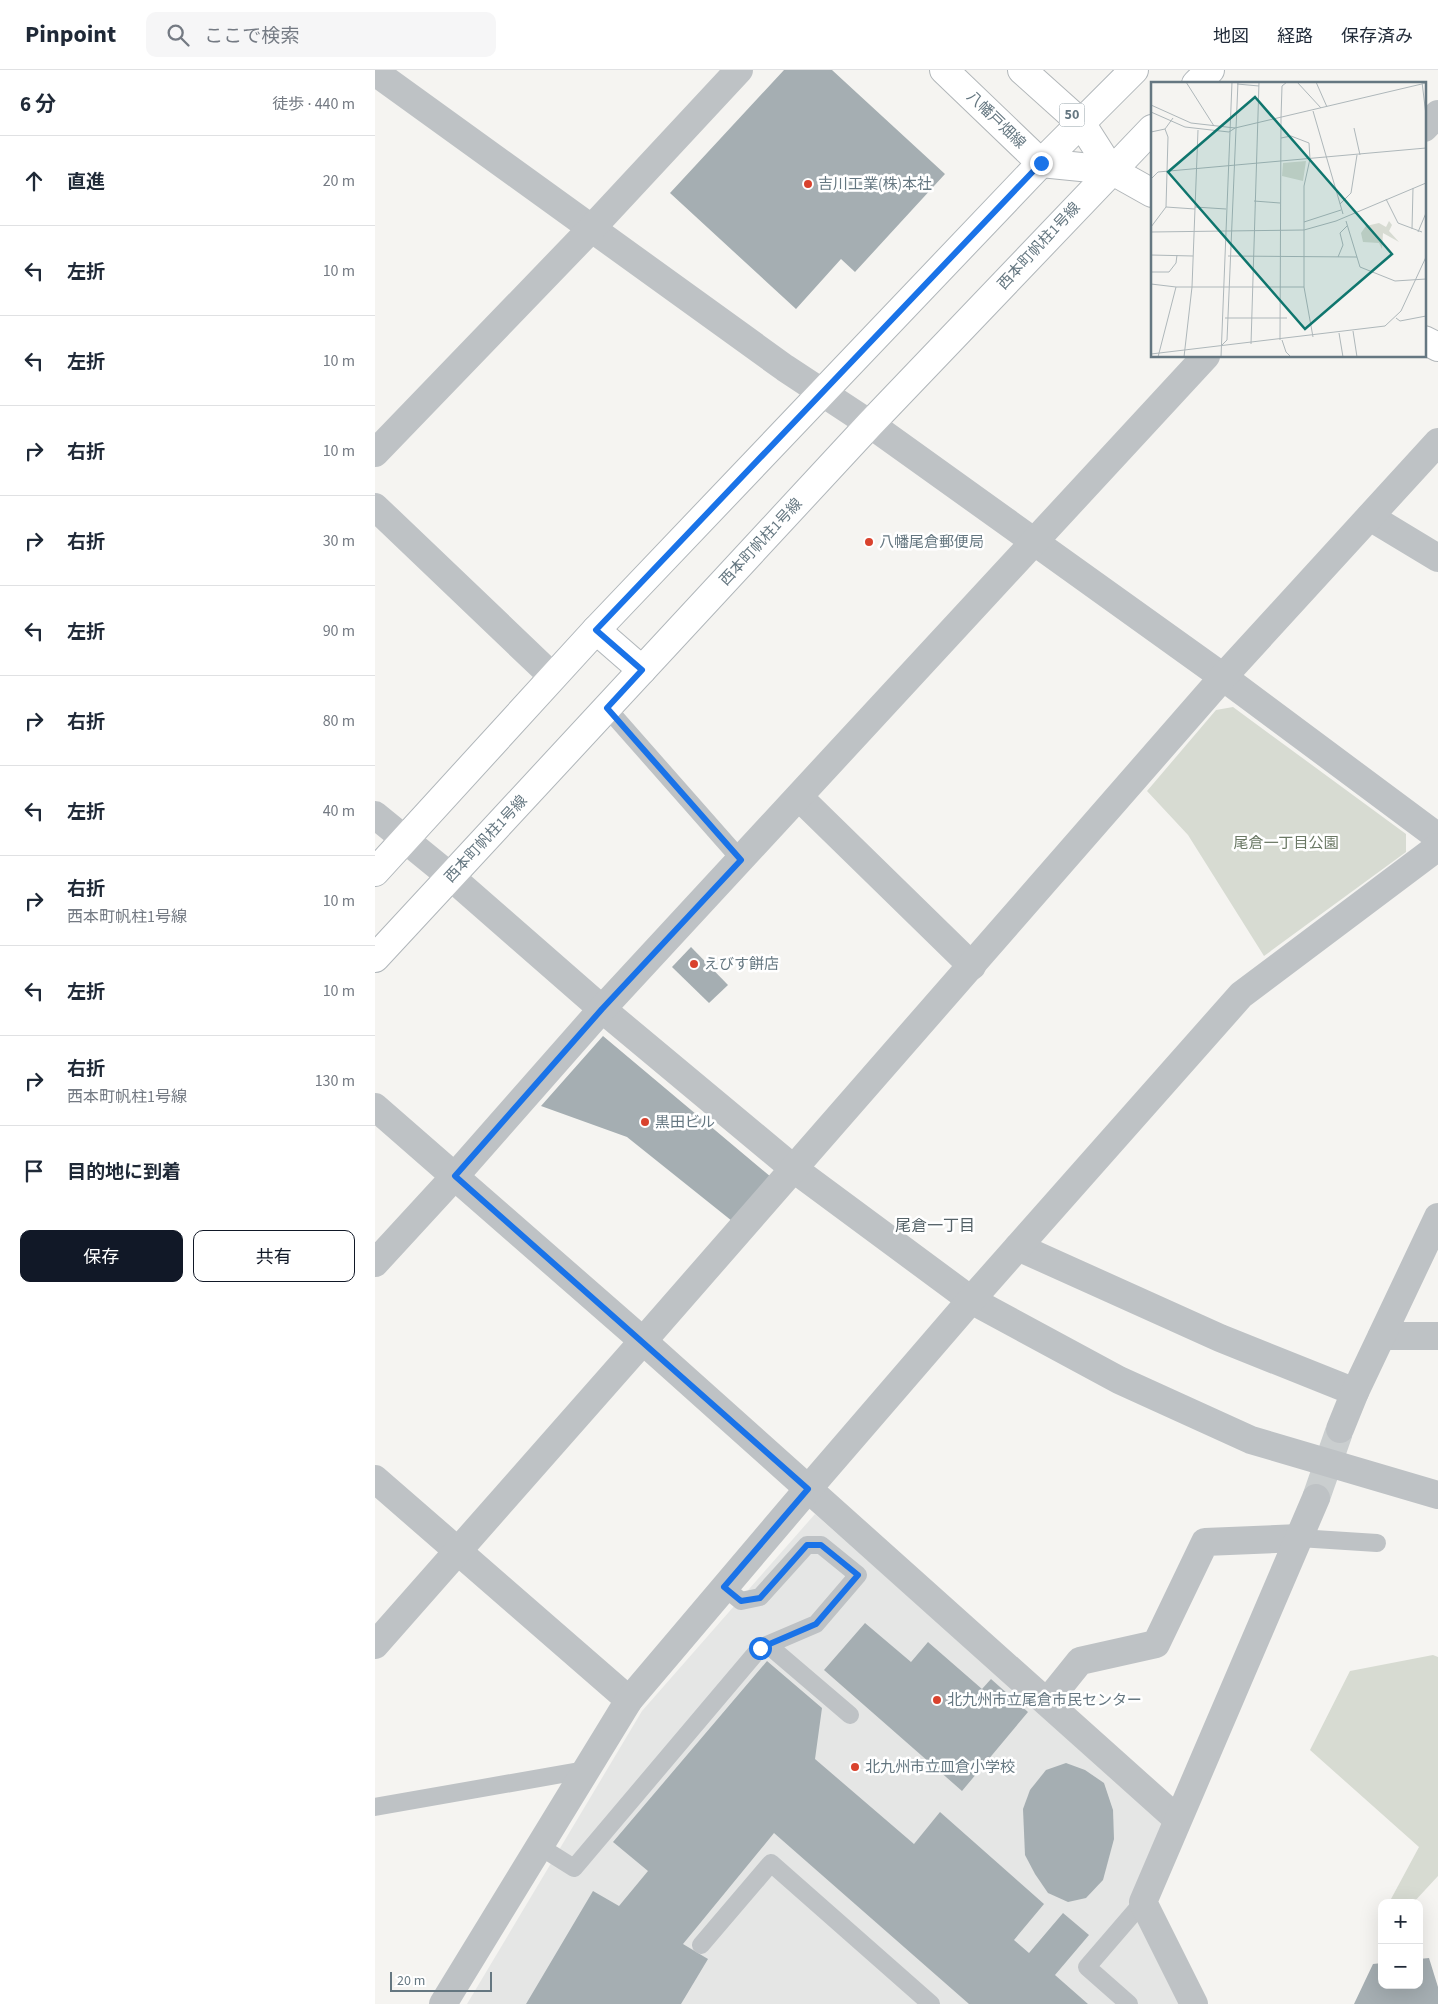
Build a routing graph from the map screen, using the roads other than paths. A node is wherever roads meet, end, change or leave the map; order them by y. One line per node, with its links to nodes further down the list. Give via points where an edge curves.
1 (739, 70): 15 (street)
2 (944, 70): 12 (street, 八幡戸畑線)
3 (1022, 70): 9 (street, 50)
4 (1134, 70): 9 (street)
5 (1210, 70): 7 (street)
6 (375, 72): 15 (street)
7 (1198, 82)
8 (1438, 114): 10 (street)
9 (1081, 123): 12 (street); 13 (street, 50)
10 (1425, 127)
11 (1151, 129): 13 (street, 西本町帆柱1号線)
12 (1041, 163): 13 (street, 50); 19 (street)
13 (1111, 170): 14 (street, 50); 20 (street, 西本町帆柱1号線)
14 (1151, 192)
15 (591, 228): 19 (street); 22 (street)
16 (1425, 340): 17 (street)
17 (1438, 347)
18 (1205, 358): 25 (street)
19 (822, 392): 20 (street); 27 (street)
20 (871, 424): 25 (street); 28 (street, 西本町帆柱1号線)
21 (1438, 442): 24 (street)
22 (375, 453)
23 (375, 507): 29 (street)
24 (1370, 517): 26 (street); 30 (street)
25 (1035, 544): 30 (street); 32 (street)
26 (1438, 558)
27 (596, 630): 28 (street); 29 (street)
28 (642, 670): 31 (street, 西本町帆柱1号線)
29 (553, 677): 35 (street)
30 (1223, 678): 34 (street); 41 (street)
31 (607, 708): 37 (lane); 39 (street, 西本町帆柱1号線)
32 (799, 796): 37 (street); 41 (street)
33 (375, 815): 35 (street)
34 (1438, 836)
35 (405, 841): 38 (street); 39 (street)
36 (1438, 848): 47 (street, via 1241,995)
37 (741, 860): 42 (street)
38 (375, 872)
39 (451, 877): 40 (street, 西本町帆柱1号線); 42 (street)
40 (375, 958)
41 (972, 966): 44 (street)
42 (602, 1009): 44 (street); 45 (street)
43 (375, 1106): 45 (street)
44 (795, 1169): 49 (street); 52 (street)
45 (455, 1176): 48 (street); 52 (street)
46 (1438, 1217): 50 (street)
47 (1017, 1247): 49 (street); 53 (street, via 1220,1338)
48 (375, 1263)
49 (971, 1300): 56 (street); 57 (street, via 1119,1380 1251,1440)
50 (1382, 1336): 51 (street); 53 (street)
51 (1438, 1336)
52 (643, 1341): 56 (street); 61 (street)
53 (1355, 1392): 54 (street)
54 (1340, 1429)
55 (375, 1479): 61 (street)
56 (808, 1489): 62 (street); 66 (street)
57 (1438, 1495)
58 (1316, 1498): 59 (street)
59 (1299, 1538): 60 (lane); 66 (street, via 1205,1542 1155,1644 1080,1661); 70 (street)
60 (1377, 1543)
61 (457, 1552): 63 (street); 65 (street)
62 (724, 1587): 64 (lane, via 741,1601 760,1598 807,1545 821,1545 858,1575 816,1624); 65 (street)
63 (375, 1644)
64 (768, 1645): 67 (lane); 71 (lane, via 760,1648 574,1868)
65 (629, 1700): 68 (street)
66 (1047, 1702): 70 (street)
67 (850, 1715)
68 (585, 1770): 69 (lane); 71 (street)
69 (375, 1807)
70 (1177, 1819): 72 (street)
71 (539, 1846): 74 (street)
72 (1143, 1902): 76 (lane, via 1087,1967); 77 (street)
73 (701, 1944): 75 (lane, via 771,1863)
74 (443, 2004)
75 (931, 2004)
76 (1129, 2004)
77 (1194, 2004)

